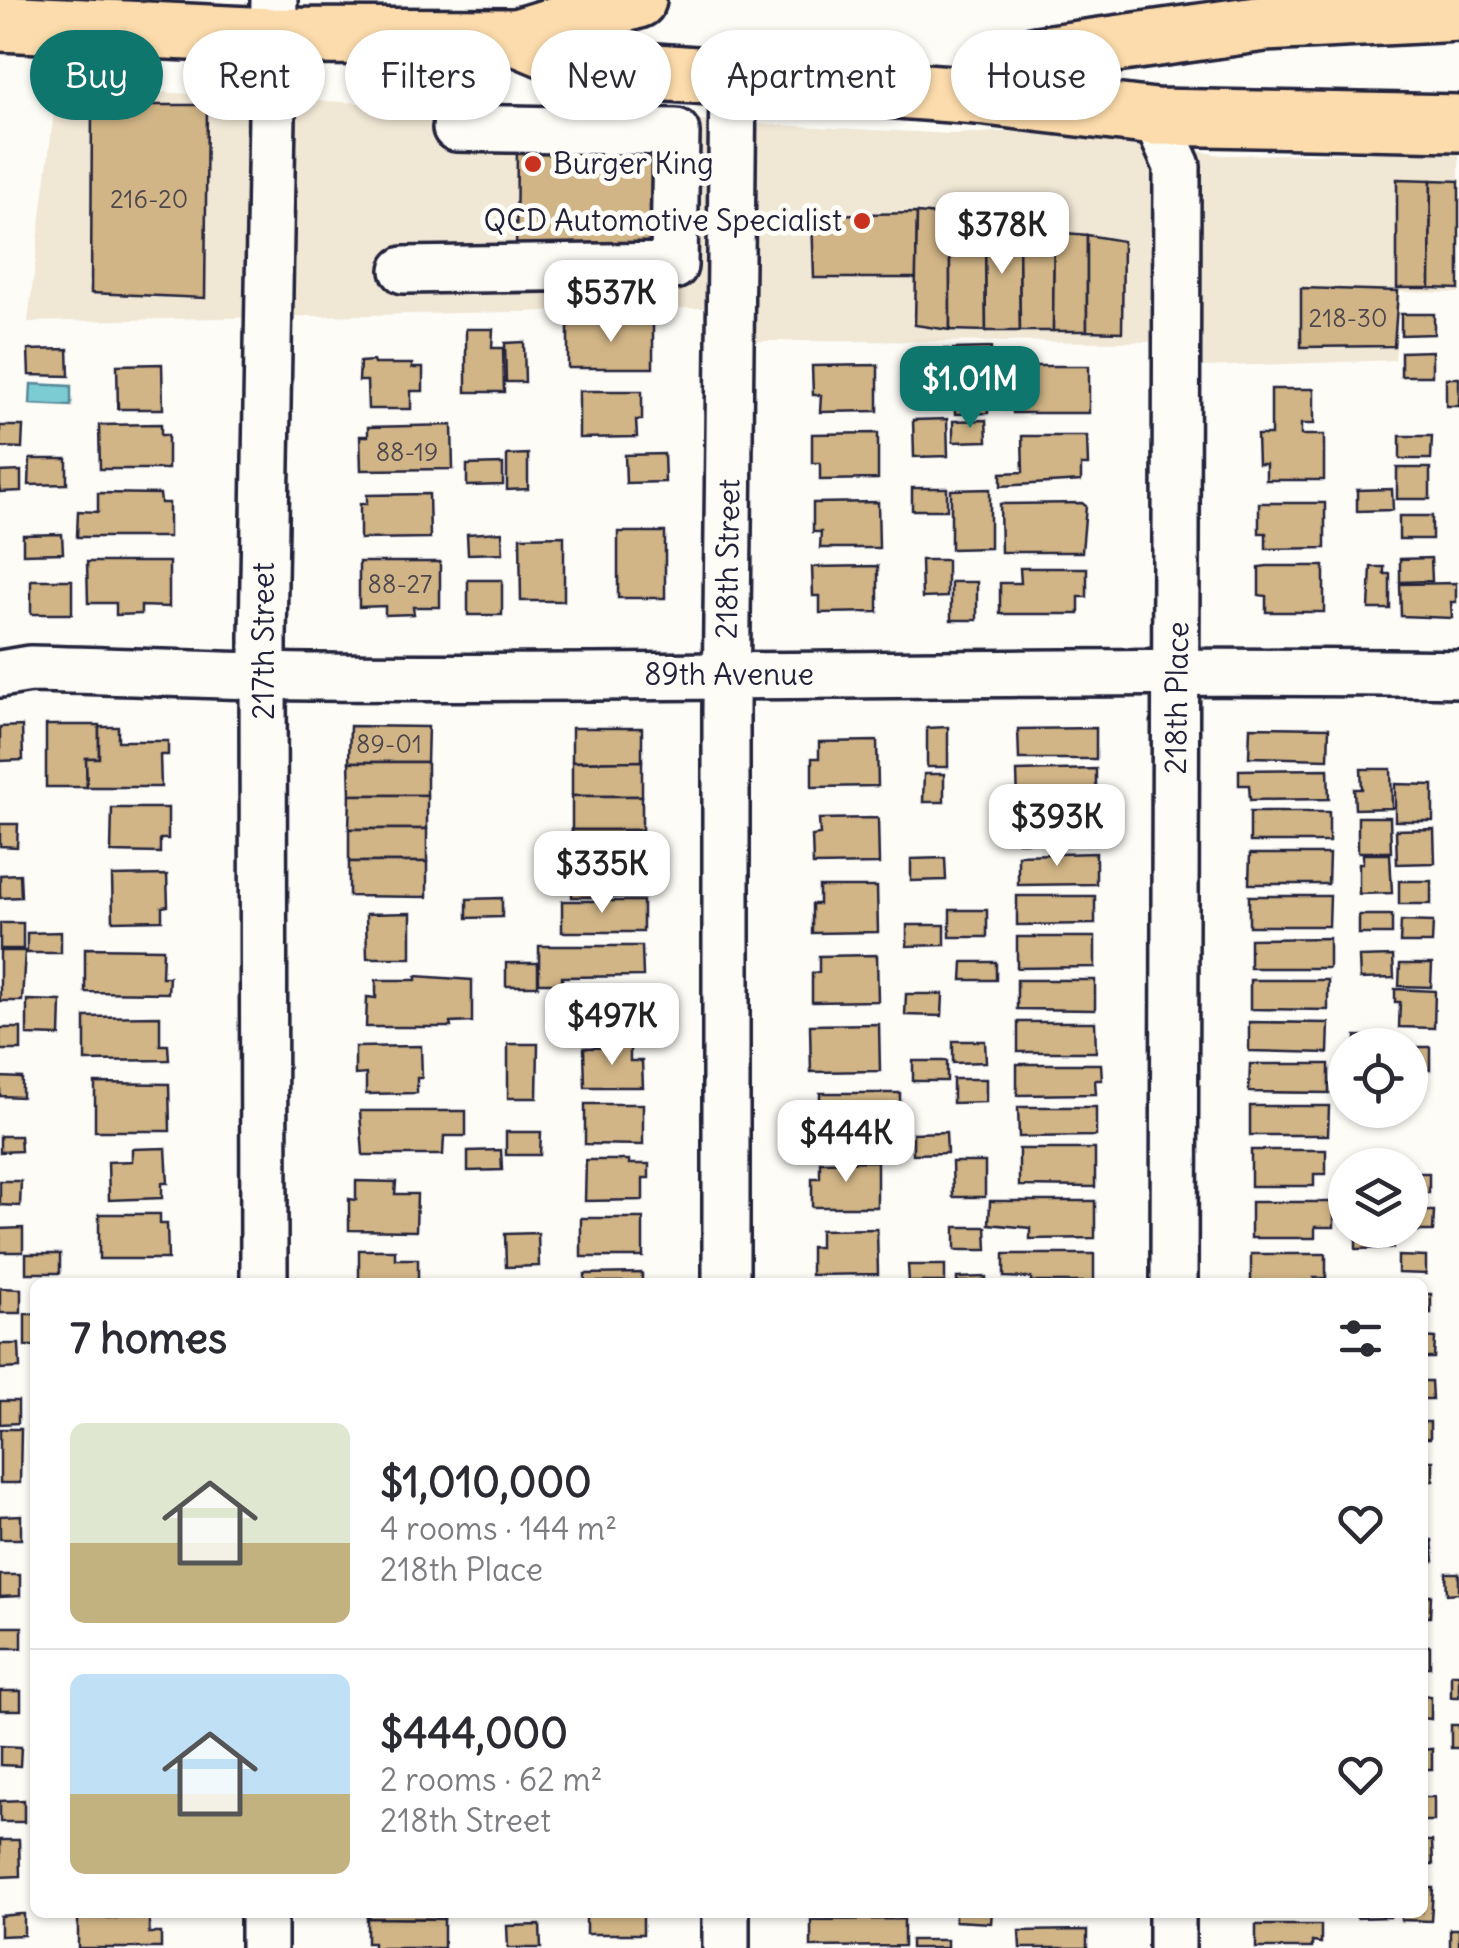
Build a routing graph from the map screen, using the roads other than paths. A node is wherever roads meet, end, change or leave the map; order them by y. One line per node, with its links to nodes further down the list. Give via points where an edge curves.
1 (638, 0): 5 (main road)
2 (1459, 13): 6 (main road, via 1264,23)
3 (273, 18): 4 (main road); 5 (main road); 17 (street, 217th Street)
4 (0, 24)
5 (516, 37): 7 (main road, via 588,67)
6 (1121, 43)
7 (691, 73)
8 (1121, 113): 9 (main road)
9 (1156, 117): 11 (main road); 14 (street, 218th Place, via 1178,166)
10 (733, 120): 18 (street, 218th Street)
11 (1459, 122)
12 (456, 128): 13 (street, via 676,132 674,266)
13 (404, 270)
14 (1176, 670): 16 (street, 89th Avenue); 18 (street, 89th Avenue); 21 (street, 218th Place)
15 (0, 674): 17 (street, 89th Avenue, via 30,669)
16 (1459, 674)
17 (264, 675): 18 (street, 89th Avenue); 19 (street, 217th Street)
18 (726, 676): 20 (street, 218th Street)
19 (264, 1278)
20 (726, 1278)
21 (1174, 1278)
22 (264, 1918): 25 (street)
23 (726, 1918): 26 (street)
24 (1172, 1918): 27 (street)
25 (264, 1948)
26 (726, 1948)
27 (1172, 1948)

